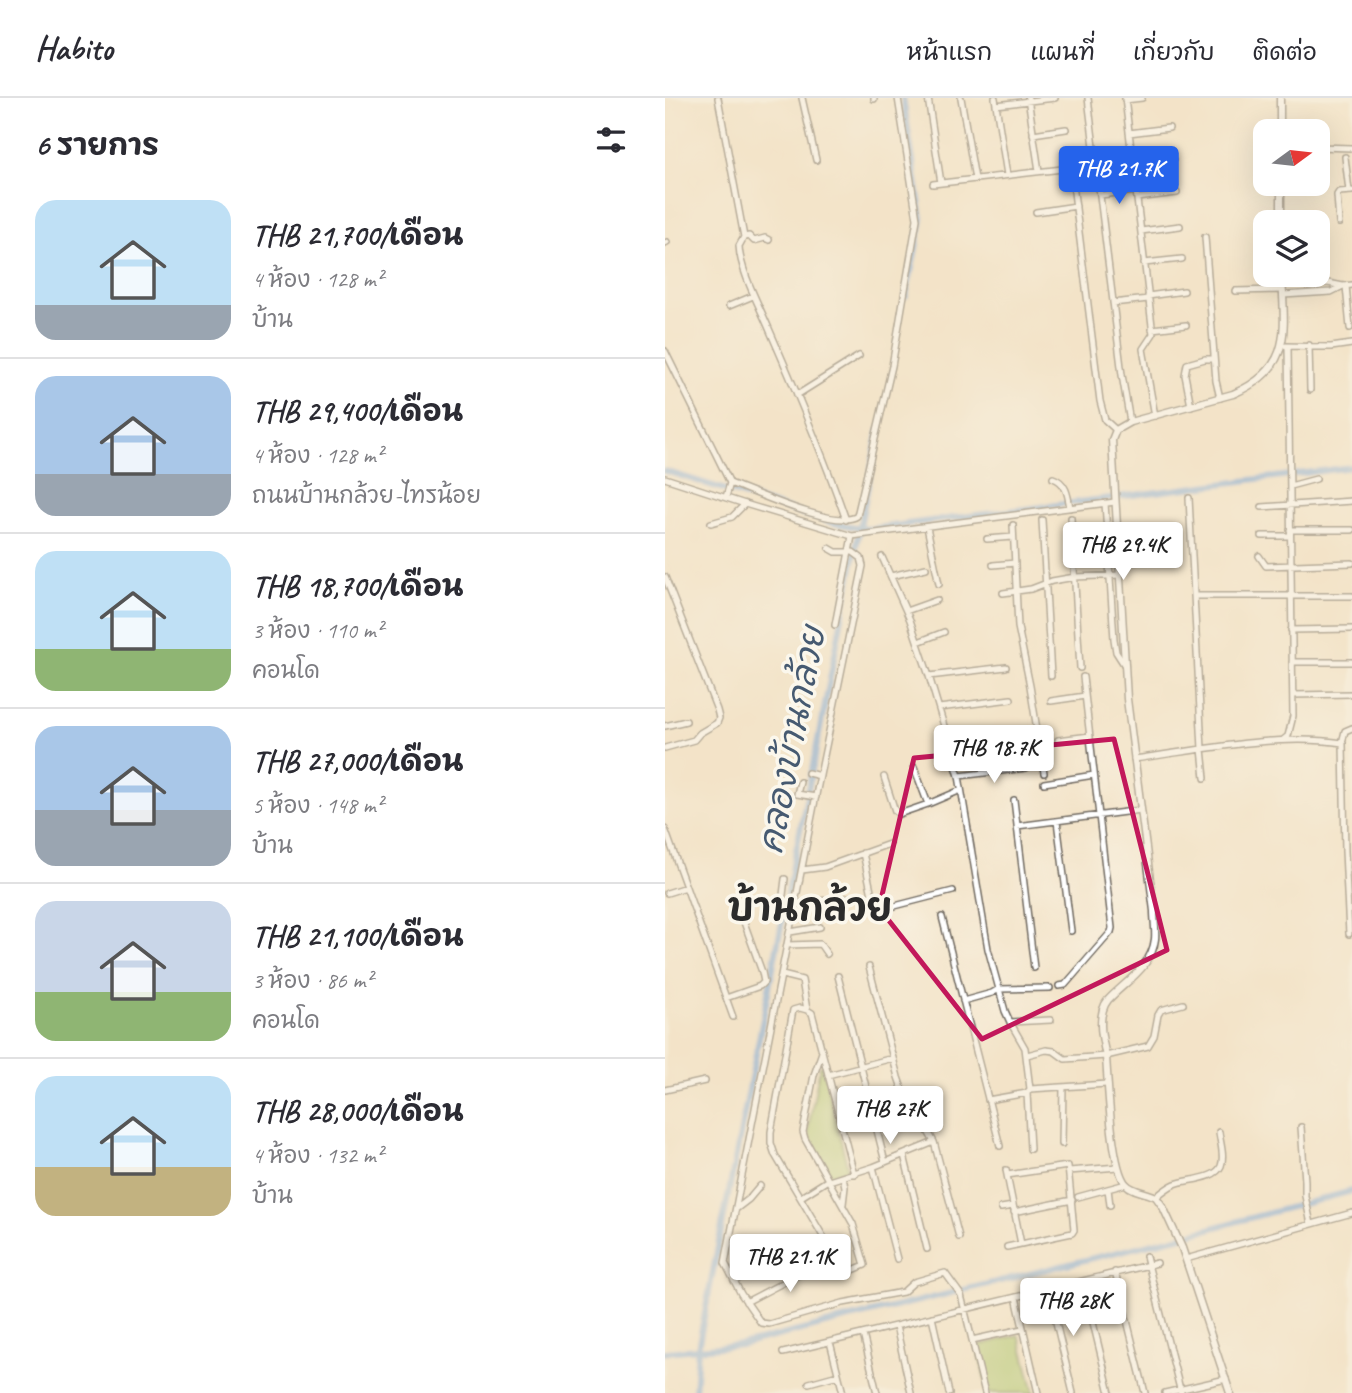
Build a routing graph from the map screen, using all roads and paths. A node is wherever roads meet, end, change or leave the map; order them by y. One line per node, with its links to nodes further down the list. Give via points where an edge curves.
1 (718, 98): 38 (street)
2 (803, 98): 21 (street)
3 (898, 98): 82 (street, via 917,219 892,366 859,511)
4 (928, 98): 27 (street)
5 (961, 98): 26 (street)
6 (1055, 98): 11 (street)
7 (1088, 98): 31 (street)
8 (1142, 98): 10 (street)
9 (1280, 98): 13 (street)
10 (1125, 99): 16 (street)
11 (1028, 100): 12 (street); 17 (street)
12 (995, 101): 25 (street)
13 (1280, 119)
14 (1169, 128): 16 (street)
15 (1066, 129): 17 (street)
16 (1129, 133): 23 (street)
17 (1033, 134): 24 (street)
18 (1330, 147): 19 (street)
19 (1352, 148)
20 (1345, 158): 29 (street)
21 (816, 160)
22 (1173, 160): 23 (street)
23 (1133, 165): 32 (street)
24 (1039, 171): 25 (street); 33 (street, via 1071,168)
25 (1007, 175): 26 (street)
26 (975, 179): 27 (street)
27 (941, 183): 28 (street)
28 (933, 184)
29 (1350, 191): 35 (street, via 1336,195)
30 (1177, 193): 32 (street)
31 (1100, 195): 32 (street); 49 (street)
32 (1136, 195): 37 (street)
33 (1076, 206): 34 (street); 66 (street, via 1101,401 1105,420)
34 (1036, 212)
35 (1339, 223)
36 (1180, 226): 37 (street)
37 (1140, 230): 42 (street)
38 (744, 237): 40 (street); 47 (street, via 739,249)
39 (1205, 237): 59 (street)
40 (769, 240)
41 (1182, 259): 42 (street)
42 (1144, 263): 48 (street)
43 (1347, 286): 44 (street, via 1328,283); 44 (street, via 1331,292); 52 (street)
44 (1282, 290): 46 (street); 55 (street)
45 (1184, 291): 48 (street)
46 (1235, 291)
47 (753, 296): 50 (street); 61 (street)
48 (1148, 297): 49 (street); 53 (street)
49 (1113, 303): 65 (street)
50 (729, 306)
51 (1186, 325): 53 (street)
52 (1350, 328)
53 (1152, 329): 64 (street, via 1143,349)
54 (1352, 344): 56 (street)
55 (1285, 345): 56 (street); 62 (street, via 1262,377); 71 (street)
56 (1309, 345): 60 (street)
57 (665, 351): 70 (street)
58 (859, 356): 61 (street)
59 (1214, 359): 62 (street); 63 (street, via 1187,364)
60 (1310, 390)
61 (797, 395): 82 (street)
62 (1220, 398): 63 (street)
63 (1191, 406): 64 (street)
64 (1154, 416): 65 (street)
65 (1130, 422): 66 (street)
66 (1117, 430): 73 (street, via 1112,440)
67 (665, 478): 72 (street)
68 (1053, 478): 79 (street, via 1062,483)
69 (1316, 479): 71 (street)
70 (729, 485): 72 (street); 82 (street, via 819,516)
71 (1290, 486): 78 (street)
72 (726, 496): 77 (street)
73 (1115, 498): 76 (street); 103 (street)
74 (1189, 498): 111 (street)
75 (1352, 501): 78 (street)
76 (1105, 503): 79 (street); 102 (street)
77 (745, 504): 84 (street, via 732,517); 89 (street)
78 (1290, 505): 80 (street); 88 (street)
79 (1070, 507): 86 (street)
80 (1262, 507)
81 (1071, 517): 106 (street)
82 (846, 520)
83 (1042, 520): 107 (street)
84 (711, 523)
85 (1013, 526): 91 (street)
86 (927, 527): 89 (street); 108 (street)
87 (1352, 530): 88 (street)
88 (1290, 533): 90 (street); 100 (street)
89 (854, 536): 94 (street)
90 (1262, 536)
91 (1013, 537): 92 (street); 97 (street)
92 (987, 540)
93 (829, 548): 94 (street)
94 (851, 552): 116 (street); 154 (street, via 861,558 863,566)
95 (1259, 556): 100 (street, via 1266,566)
96 (882, 557): 104 (street)
97 (1015, 563): 99 (street); 109 (street)
98 (1352, 564): 100 (street)
99 (993, 565)
100 (1290, 565): 112 (street)
101 (926, 568): 104 (street)
102 (1109, 575): 103 (street); 106 (street); 123 (street, via 1116,652)
103 (1120, 575): 123 (street)
104 (891, 576): 115 (street)
105 (665, 577): 144 (street, via 719,719 694,740)
106 (1075, 577): 107 (street); 125 (street)
107 (1046, 583): 109 (street); 127 (street)
108 (939, 584)
109 (1016, 591): 110 (street); 151 (street)
110 (1003, 593)
111 (1194, 596): 112 (street); 145 (street)
112 (1291, 596): 113 (street); 118 (street)
113 (1352, 596)
114 (937, 600): 115 (street)
115 (906, 611): 120 (street)
116 (835, 625)
117 (1352, 629): 118 (street)
118 (1291, 630): 121 (street)
119 (944, 632): 120 (street)
120 (918, 642): 126 (street)
121 (1292, 662): 122 (street); 129 (street)
122 (1352, 662)
123 (1125, 666): 146 (street)
124 (1006, 667): 126 (street)
125 (1080, 668)
126 (929, 676): 134 (street)
127 (1051, 676)
128 (1083, 677): 131 (street)
129 (1293, 695): 130 (street); 142 (street, via 1291,729)
130 (1352, 695)
131 (1085, 696): 133 (street); 139 (street)
132 (1011, 699): 134 (street)
133 (1051, 701)
134 (939, 708): 140 (street)
135 (686, 721): 136 (street)
136 (665, 726)
137 (1352, 728): 143 (street, via 1345,731)
138 (1019, 732): 140 (street)
139 (1090, 736): 141 (street); 153 (street)
140 (948, 740): 155 (street)
141 (1058, 740)
142 (1282, 740): 143 (street); 145 (street)
143 (1342, 743): 147 (street)
144 (665, 748)
145 (1202, 750): 146 (street); 157 (street)
146 (1134, 759): 166 (street)
147 (1344, 761): 148 (street); 161 (street)
148 (1352, 761)
149 (914, 767): 165 (street)
150 (1025, 768): 155 (street)
151 (1044, 773)
152 (809, 774): 154 (street)
153 (1094, 775): 159 (street); 167 (street)
154 (819, 776): 163 (street)
155 (959, 776): 160 (street)
156 (884, 777): 165 (street, via 897,813)
157 (1205, 778)
158 (800, 782): 163 (street, via 796,792)
159 (1044, 783)
160 (961, 790): 165 (street); 196 (street)
161 (1345, 794): 162 (street); 171 (street)
162 (1352, 794)
163 (815, 797): 175 (street)
164 (1014, 800): 169 (street)
165 (928, 804)
166 (1141, 810): 167 (street); 206 (street, via 1154,941 1145,964 1103,1009)
167 (1099, 816): 168 (street); 194 (street, via 1112,930 1065,985)
168 (1057, 821): 169 (street); 185 (street)
169 (1017, 826): 191 (street)
170 (665, 829): 177 (street)
171 (1345, 833): 172 (street); 187 (street)
172 (1352, 833)
173 (888, 844): 174 (street)
174 (863, 853): 175 (street); 178 (street, via 872,895 887,908)
175 (802, 870): 181 (street)
176 (785, 879): 181 (street, via 779,906)
177 (686, 887): 179 (street); 197 (street)
178 (953, 891)
179 (667, 893)
180 (861, 895): 181 (street)
181 (793, 906): 186 (street)
182 (741, 914): 197 (street, via 764,982)
183 (942, 917): 198 (street)
184 (820, 927): 186 (street)
185 (1071, 930)
186 (790, 932): 188 (street)
187 (1349, 934)
188 (787, 945): 189 (street, via 820,944); 192 (street)
189 (827, 954)
190 (869, 967): 207 (street)
191 (1034, 968)
192 (782, 975): 200 (street, via 802,980); 239 (street)
193 (838, 976): 208 (street)
194 (1059, 986)
195 (1050, 988): 196 (street)
196 (999, 989): 198 (street); 203 (street)
197 (726, 998): 201 (street)
198 (963, 1002): 215 (street)
199 (1183, 1004): 206 (street, via 1161,1010 1148,1046)
200 (807, 1010): 204 (street, via 812,1013); 233 (street, via 793,1010 771,1132 775,1155)
201 (733, 1017)
202 (1051, 1020): 203 (street)
203 (1010, 1022): 205 (street)
204 (821, 1052): 209 (street); 229 (street, via 803,1132)
205 (1027, 1055): 206 (street, via 1055,1051 1063,1059); 214 (street)
206 (1106, 1056): 211 (street)
207 (893, 1058): 208 (street); 218 (street, via 905,1097)
208 (861, 1066): 209 (street); 223 (street)
209 (828, 1075): 227 (street)
210 (705, 1081): 213 (street)
211 (1107, 1084): 212 (street); 225 (street)
212 (1063, 1087): 214 (street); 219 (street)
213 (665, 1090)
214 (1028, 1091): 215 (street); 221 (street)
215 (988, 1100): 220 (street)
216 (1301, 1127): 242 (street)
217 (1219, 1132): 234 (street, via 1220,1168 1174,1184)
218 (934, 1142): 222 (street); 243 (street)
219 (1062, 1144)
220 (1000, 1146)
221 (1030, 1149)
222 (904, 1155): 223 (street); 246 (street)
223 (885, 1162): 224 (street)
224 (873, 1167): 227 (street); 248 (street)
225 (1118, 1167): 226 (street); 230 (street)
226 (1069, 1171): 235 (street); 240 (street, via 1065,1165 1006,1173)
227 (854, 1174): 228 (street)
228 (843, 1177): 229 (street); 236 (street)
229 (828, 1181): 233 (street); 236 (street)
230 (1126, 1184): 232 (street); 234 (street)
231 (760, 1186): 239 (street)
232 (1108, 1189): 235 (street); 237 (street)
233 (801, 1197): 236 (street, via 847,1271 865,1264)
234 (1156, 1197): 249 (street)
235 (1075, 1199): 240 (street); 244 (street, via 1073,1233)
236 (843, 1204)
237 (1110, 1205)
238 (1001, 1208): 240 (street)
239 (736, 1209): 257 (street, via 726,1263)
240 (1013, 1209): 244 (street)
241 (1352, 1213): 242 (street)
242 (1311, 1224): 249 (street)
243 (959, 1237)
244 (1021, 1244): 245 (street)
245 (1007, 1247)
246 (927, 1249)
247 (1146, 1256): 253 (street)
248 (897, 1259)
249 (1186, 1259): 271 (street)
250 (769, 1262): 257 (street)
251 (821, 1263): 261 (street)
252 (1157, 1263): 253 (street)
253 (1149, 1264): 255 (street); 273 (street)
254 (953, 1271): 256 (street)
255 (1115, 1272): 258 (street); 282 (street)
256 (945, 1273): 261 (street, via 914,1282 903,1292 769,1324 761,1323); 262 (street)
257 (734, 1281): 261 (street)
258 (1083, 1281): 259 (street); 281 (street)
259 (1048, 1289): 260 (street); 280 (street)
260 (1016, 1297): 262 (street); 265 (street)
261 (746, 1302)
262 (965, 1308): 263 (street); 267 (street)
263 (932, 1317): 264 (street); 277 (street)
264 (896, 1326): 266 (street); 276 (street)
265 (1022, 1329): 267 (street); 279 (street)
266 (863, 1334): 268 (street); 275 (street)
267 (972, 1340): 278 (street)
268 (829, 1342): 269 (street); 270 (street)
269 (783, 1353)
270 (838, 1375): 272 (street); 274 (street)
271 (1226, 1379): 273 (street); 284 (street)
272 (809, 1383)
273 (1184, 1391): 283 (street)
274 (843, 1393)
275 (877, 1393)
276 (912, 1393)
277 (949, 1393)
278 (985, 1393)
279 (1038, 1393)
280 (1073, 1393)
281 (1110, 1393)
282 (1145, 1393)
283 (1165, 1393)
284 (1230, 1393)

